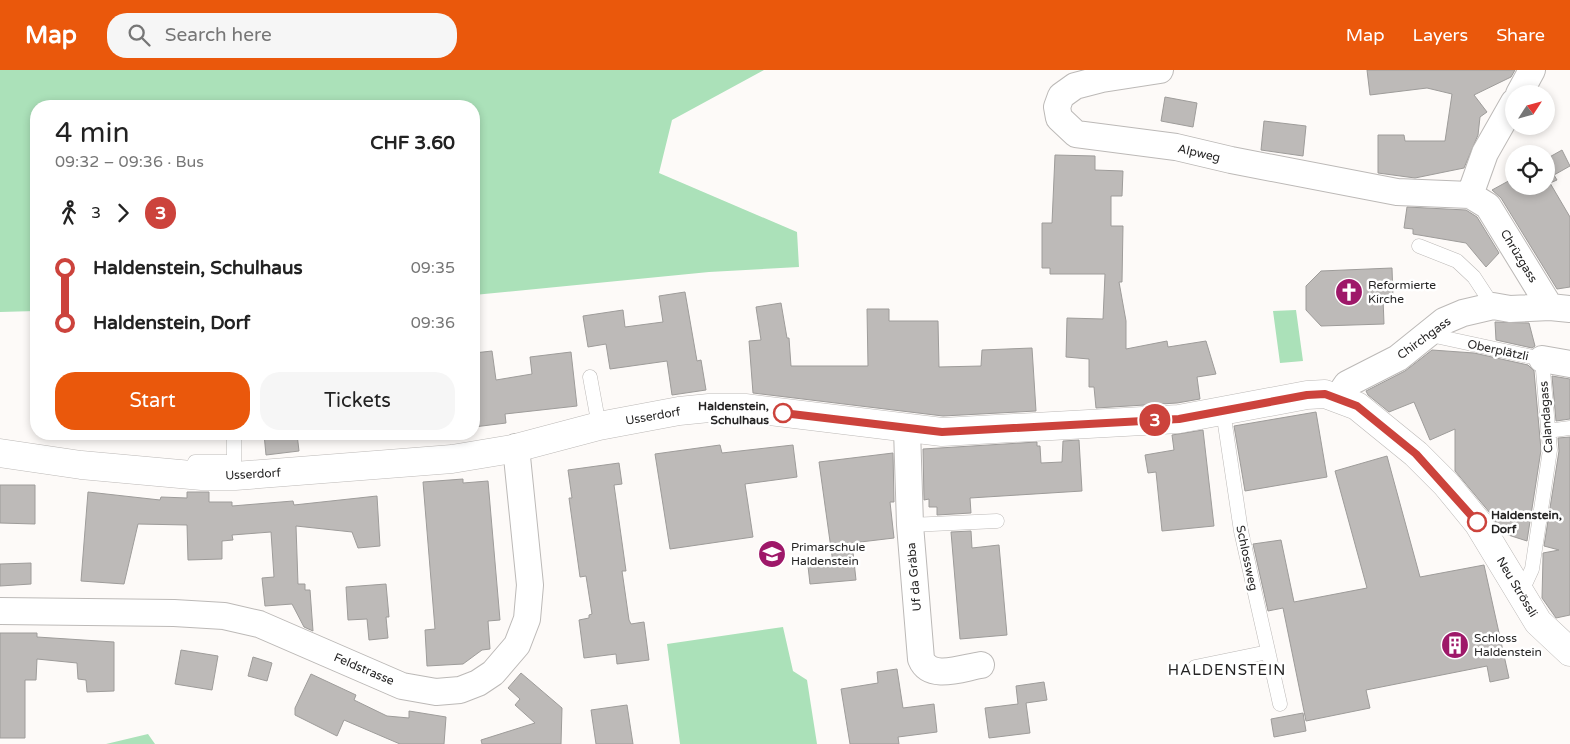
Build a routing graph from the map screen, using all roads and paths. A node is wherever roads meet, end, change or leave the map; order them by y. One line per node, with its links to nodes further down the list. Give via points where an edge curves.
1 (1160, 70): 5 (street, Alpweg, via 1102,78 1075,86 1061,96 1057,107 1059,118 1076,134 1176,147 1397,192)
2 (1532, 70): 3 (street)
3 (1524, 85)
4 (1505, 117): 5 (street, via 1484,153)
5 (1470, 195): 8 (street, Chrüzgass, via 1488,206)
6 (1419, 246): 7 (lane, via 1457,261 1474,277)
7 (1492, 306): 8 (street, Chirchgass); 9 (street, Chirchgass, via 1444,321)
8 (1560, 308)
9 (1426, 334): 10 (lane, Oberplätzli); 13 (street, Chirchgass, via 1398,358 1347,384)
10 (1542, 359): 11 (street, Oberplätzli); 18 (lane, Calandagass)
11 (1570, 364)
12 (590, 377): 15 (lane)
13 (1338, 397): 14 (street, Usserdorf, via 1307,395); 25 (street, Neu Strössli, via 1357,406 1416,454 1446,484 1478,523)
14 (1223, 410): 17 (street, Usserdorf, via 1179,419 942,432); 27 (lane, Schlossweg, via 1240,531)
15 (599, 426): 17 (street, Usserdorf, via 679,411 745,408); 20 (street, Usserdorf)
16 (1570, 428): 18 (lane)
17 (907, 429): 24 (street, Uf da Gräba)
18 (1548, 431): 25 (lane, Calandagass, via 1550,450 1532,569)
19 (234, 440): 22 (lane, via 234,462 195,462)
20 (516, 447): 22 (street, Usserdorf, via 452,459 235,476); 26 (street, Feldstrasse, via 530,585 527,619 518,646 499,668 478,683 460,690 436,692 402,686 258,624 224,616)
21 (0, 453): 22 (street, Usserdorf, via 81,465)
22 (188, 475)
23 (997, 521): 24 (lane)
24 (910, 525): 29 (street, Uf da Gräba, via 924,666 939,672)
25 (1519, 589): 28 (street, Neu Strössli, via 1538,622)
26 (0, 611)
27 (1268, 652): 30 (lane); 31 (lane, Schlossweg)
28 (1570, 652)
29 (980, 665)
30 (1195, 667)
31 (1280, 704)

